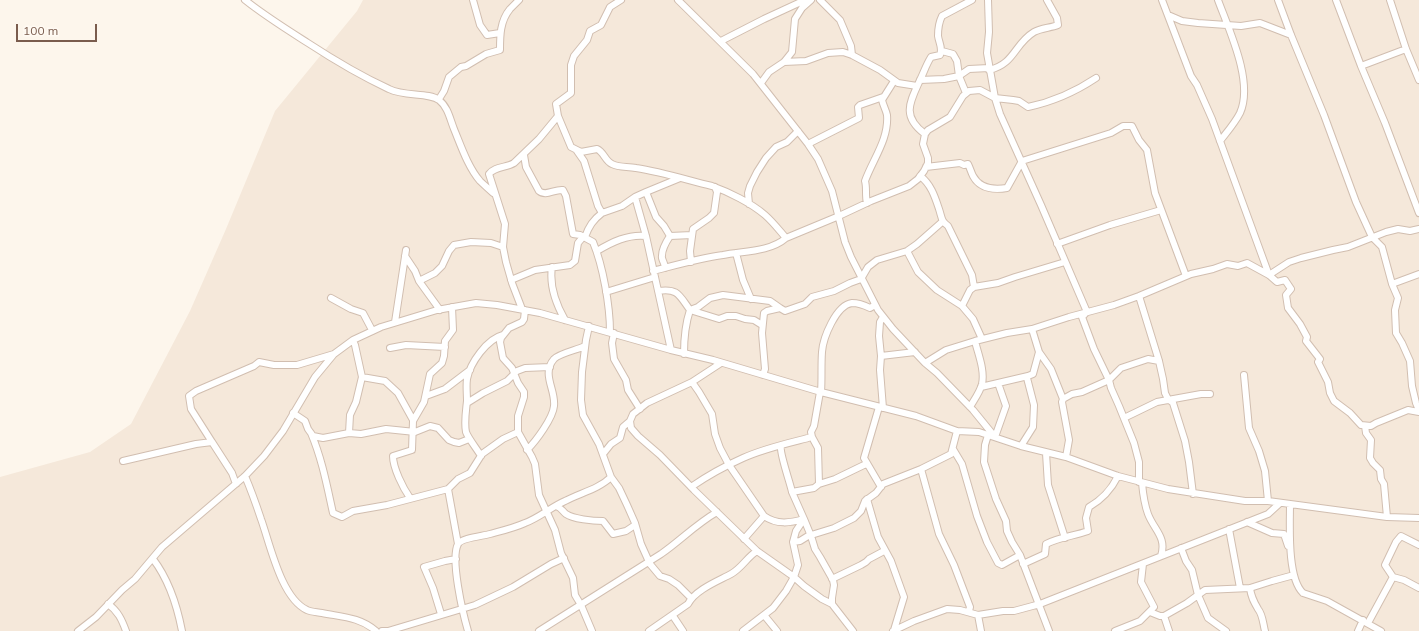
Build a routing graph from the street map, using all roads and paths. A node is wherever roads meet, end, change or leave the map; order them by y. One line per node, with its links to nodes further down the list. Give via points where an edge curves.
1 (245, 0): 37 (street, via 270,19 364,76 396,92)
2 (473, 0): 19 (street, via 480,25 487,35)
3 (519, 0): 19 (street, via 503,19)
4 (622, 0): 38 (street, via 610,7 601,24 590,31 587,40 574,56 570,65 572,93 556,104)
5 (678, 0): 21 (street)
6 (805, 0): 21 (street)
7 (811, 0): 25 (street, via 795,19 792,52)
8 (820, 0): 24 (street, via 840,20)
9 (972, 0): 23 (street, via 942,16 938,36)
10 (988, 0): 27 (street)
11 (1047, 0): 27 (street, via 1058,25 1034,32 1023,41 1007,62 999,68)
12 (1162, 0): 17 (street)
13 (1218, 0): 18 (street)
14 (1278, 0): 20 (street)
15 (1336, 0): 26 (street)
16 (1390, 0): 22 (street)
17 (1168, 15): 18 (street, via 1182,21); 41 (street, via 1191,76)
18 (1227, 25): 20 (street, via 1260,23); 41 (street, via 1242,66 1244,83 1239,113)
19 (500, 33): 37 (street, via 500,50 486,54 448,77)
20 (1291, 35): 67 (street)
21 (721, 41): 32 (street)
22 (1406, 49): 26 (street); 30 (street)
23 (942, 51): 28 (street, via 953,54 957,61); 33 (street, via 940,55 931,57)
24 (852, 55): 25 (street, via 837,51 806,61); 31 (street)
25 (784, 62): 32 (street, via 769,72)
26 (1361, 66): 59 (street)
27 (989, 69): 28 (street, via 969,69); 36 (street)
28 (959, 76): 33 (street); 34 (street)
29 (1096, 78): 36 (street, via 1076,91 1028,107 1019,101)
30 (1419, 80)
31 (894, 81): 33 (street, via 904,85); 35 (street)
32 (761, 83): 39 (street)
33 (918, 83): 40 (street, via 910,100 909,110 916,127)
34 (966, 92): 36 (street, via 980,90); 40 (street, via 950,117)
35 (883, 97): 42 (street, via 860,105 859,118); 55 (street, via 887,121 882,143 865,181)
36 (995, 98): 45 (street)
37 (439, 99): 48 (street, via 448,110)
38 (558, 116): 43 (street, via 571,147); 44 (street)
39 (798, 130): 42 (street); 56 (street, via 766,158 750,186)
40 (925, 134): 46 (street, via 923,144 928,160)
41 (1220, 141): 79 (street)
42 (808, 144): 60 (street, via 829,182)
43 (575, 148): 50 (street, via 581,152 597,149 611,164); 58 (street, via 584,161)
44 (524, 155): 47 (street, via 510,166 494,169); 66 (street, via 526,167 540,193 546,194 560,189 564,192 573,234)
45 (1022, 161): 46 (street, via 1007,188 1001,190 991,189 976,181 968,164); 57 (street, via 1111,133 1123,126 1132,126 1147,150 1155,194); 69 (street)
46 (926, 167): 49 (street)
47 (489, 174): 48 (street); 53 (street)
48 (476, 176): 53 (street)
49 (920, 176): 55 (street, via 909,186); 61 (street, via 929,184)
50 (680, 178): 51 (street); 52 (street)
51 (715, 187): 56 (street); 63 (street, via 717,192 714,213 693,229)
52 (646, 192): 54 (street); 65 (street, via 656,217)
53 (495, 194): 70 (street, via 505,224)
54 (635, 197): 58 (street, via 622,206); 64 (street)
55 (867, 203): 60 (street)
56 (748, 204): 68 (street, via 763,213)
57 (1161, 210): 69 (street); 81 (street)
58 (602, 212): 66 (street, via 594,219)
59 (1419, 213)
60 (839, 216): 68 (street); 82 (street, via 847,246)
61 (942, 222): 72 (street); 86 (street, via 948,226 972,275)
62 (1419, 229): 67 (street, via 1398,229)
63 (692, 235): 65 (street); 74 (street)
64 (646, 236): 71 (street, via 630,236); 78 (street)
65 (670, 236): 77 (street, via 664,244 662,258)
66 (584, 237): 71 (street, via 593,242); 76 (street, via 578,243 575,261 570,265)
67 (1372, 237): 79 (street, via 1348,248 1289,262); 85 (street, via 1382,247)
68 (786, 238): 73 (street, via 773,246)
69 (1057, 244): 75 (street)
70 (503, 247): 83 (street); 84 (street, via 491,243 471,242 454,245 442,266)
71 (597, 251): 88 (street)
72 (907, 251): 82 (street, via 877,260 868,267); 93 (street, via 924,278)
73 (736, 253): 74 (street); 91 (street)
74 (691, 262): 77 (street)
75 (1065, 262): 86 (street, via 998,283); 99 (street)
76 (552, 267): 83 (street, via 535,270); 101 (street, via 552,289)
77 (665, 268): 78 (street)
78 (654, 274): 87 (street); 88 (street)
79 (1269, 274): 81 (street, via 1247,263 1238,266 1227,264); 149 (street, via 1277,282 1285,280 1290,289 1286,295 1288,308 1320,359 1318,362 1334,401)
80 (1419, 274): 85 (street)
81 (1186, 276): 89 (street)
82 (861, 279): 92 (street); 95 (street, via 812,297 805,304 791,310 785,311)
83 (511, 280): 96 (street)
84 (419, 282): 97 (street); 102 (street, via 406,253)
85 (1392, 284): 144 (street, via 1398,298 1395,310 1396,333 1410,361 1412,386)
86 (974, 287): 93 (street)
87 (658, 291): 98 (street, via 667,289 676,292); 115 (street)
88 (606, 292): 107 (street)
89 (1139, 296): 99 (street); 121 (street)
90 (331, 298): 106 (street, via 363,313)
91 (751, 299): 95 (street, via 770,301); 98 (street, via 723,295 710,298)
92 (875, 305): 100 (street); 135 (street, via 870,308 850,303 838,312 824,341)
93 (962, 306): 109 (street, via 973,319)
94 (452, 307): 96 (street, via 476,303); 97 (street); 113 (street, via 453,330 445,341)
95 (780, 308): 103 (street, via 764,313)
96 (524, 309): 101 (street); 108 (street, via 522,322 509,328)
97 (440, 310): 102 (street)
98 (690, 310): 103 (street, via 719,319 736,316 754,320); 119 (street, via 685,328)
99 (1087, 312): 105 (street); 131 (street, via 1082,317)
100 (883, 317): 116 (street); 120 (street, via 879,330)
101 (566, 320): 104 (street)
102 (395, 322): 106 (street)
103 (762, 325): 127 (street, via 765,369)
104 (589, 326): 107 (street); 112 (street)
105 (1032, 329): 109 (street); 117 (street)
106 (372, 330): 110 (street)
107 (612, 333): 115 (street); 143 (street, via 614,359)
108 (503, 335): 125 (street, via 485,347); 126 (street, via 500,342 502,358)
109 (982, 339): 111 (street)
110 (353, 340): 118 (street); 130 (street)
111 (975, 341): 123 (street, via 946,350); 134 (street, via 982,370)
112 (585, 346): 124 (street, via 555,359); 165 (street, via 581,400 583,415)
113 (445, 347): 114 (street, via 406,345); 137 (street, via 442,363 430,374)
114 (390, 348)
115 (671, 350): 119 (street)
116 (915, 352): 120 (street); 123 (street)
117 (1039, 352): 129 (street, via 1033,374); 138 (street, via 1051,369)
118 (334, 354): 145 (street, via 315,377); 159 (street, via 297,365 259,362 211,383 189,396 191,409)
119 (684, 354): 122 (street)
120 (881, 356): 142 (street)
121 (1159, 361): 131 (street, via 1148,359 1121,368); 139 (street)
122 (721, 363): 127 (street); 132 (street)
123 (925, 363): 141 (street)
124 (550, 367): 126 (street, via 525,368); 163 (street, via 548,373 555,405 553,414 535,443)
125 (470, 370): 137 (street, via 445,389); 140 (street, via 467,379)
126 (515, 374): 140 (street, via 507,381); 152 (street, via 524,392 518,416)
127 (763, 374): 135 (street)
128 (1244, 375): 185 (street, via 1249,428 1265,471)
129 (1028, 376): 133 (street); 161 (street, via 1034,405 1033,427)
130 (362, 377): 147 (street, via 385,381 398,393); 154 (street, via 350,415)
131 (1109, 380): 138 (street); 146 (street)
132 (692, 382): 143 (street, via 647,403); 170 (street, via 712,414 720,448)
133 (998, 383): 134 (street); 157 (street, via 1006,406)
134 (981, 387): 141 (street)
135 (821, 392): 142 (street); 156 (street)
136 (1210, 394): 139 (street)
137 (426, 396): 147 (street)
138 (1063, 399): 167 (street, via 1069,440)
139 (1168, 399): 146 (street); 182 (street, via 1174,403 1185,441)
140 (467, 402): 158 (street, via 465,421)
141 (970, 406): 157 (street)
142 (881, 407): 150 (street); 169 (street, via 864,458)
143 (640, 409): 148 (street)
144 (1419, 411): 149 (street, via 1408,410)
145 (293, 413): 153 (street, via 305,421); 172 (street, via 269,450)
146 (1124, 418): 175 (street, via 1134,443)
147 (413, 420): 151 (street)
148 (630, 421): 165 (street, via 623,427 620,438); 178 (street, via 631,428 638,436 660,454)
149 (1365, 426): 192 (street, via 1371,440 1370,458 1380,470 1384,484)
150 (957, 431): 155 (street); 162 (street)
151 (412, 432): 154 (street, via 386,429 361,434); 158 (street, via 430,426 438,428 454,442); 183 (street, via 412,450 393,456 393,462)
152 (518, 432): 163 (street); 166 (street, via 503,439)
153 (311, 433): 154 (street, via 323,438); 183 (street, via 334,513 342,517 353,511)
154 (349, 433)
155 (988, 435): 157 (street); 208 (street, via 984,462 1007,531)
156 (812, 437): 160 (street); 177 (street, via 818,448)
157 (995, 437): 161 (street)
158 (470, 439): 166 (street)
159 (212, 442): 168 (street); 176 (street)
160 (781, 446): 170 (street, via 769,448); 181 (street, via 779,451)
161 (1021, 446): 164 (street)
162 (953, 449): 171 (street, via 951,454); 208 (street, via 962,464 977,516 998,563 1002,565)
163 (527, 450): 189 (street, via 535,464 539,495)
164 (1046, 453): 167 (street); 199 (street, via 1048,485)
165 (603, 454): 174 (street)
166 (481, 456): 180 (street, via 470,473)
167 (1066, 456): 173 (street)
168 (123, 461)
169 (866, 464): 177 (street); 179 (street)
170 (729, 465): 178 (street); 191 (street)
171 (921, 469): 179 (street); 230 (street, via 939,534 954,564 970,607)
172 (245, 476): 176 (street); 242 (street, via 280,576 299,604 308,610 360,620)
173 (1118, 476): 175 (street); 199 (street, via 1102,499 1089,507 1086,518 1088,531)
174 (610, 477): 188 (street, via 604,484); 196 (street, via 619,488)
175 (1140, 483): 182 (street); 209 (street, via 1150,520 1162,538)
176 (236, 484): 211 (street, via 162,547)
177 (819, 484): 181 (street, via 814,488)
178 (691, 487): 190 (street)
179 (880, 487): 184 (street)
180 (448, 488): 183 (street); 202 (street)
181 (792, 492): 194 (street)
182 (1193, 494): 185 (street, via 1244,501)
183 (410, 498)
184 (867, 499): 198 (street, via 854,518); 206 (street)
185 (1268, 501): 186 (street)
186 (1280, 503): 187 (street); 195 (street, via 1268,514)
187 (1290, 504): 192 (street); 207 (street)
188 (556, 506): 189 (street); 196 (street, via 563,509 566,514 580,519 603,521 613,534 626,531)
189 (546, 512): 202 (street, via 526,523 464,540); 210 (street)
190 (717, 512): 200 (street); 213 (street)
191 (764, 516): 194 (street, via 778,523); 200 (street)
192 (1387, 516): 193 (street)
193 (1419, 518)
194 (804, 519): 198 (street); 201 (street, via 796,531)
195 (1247, 522): 197 (street); 207 (street, via 1272,533 1284,534)
196 (635, 525): 213 (street)
197 (1229, 529): 204 (street); 220 (street)
198 (811, 536): 201 (street); 219 (street, via 815,549)
199 (1065, 538): 214 (street, via 1046,544 1045,554)
200 (744, 539): 205 (street)
201 (793, 542): 218 (street, via 798,565)
202 (458, 544): 212 (street)
203 (1419, 545): 217 (street, via 1401,536 1396,542 1385,565)
204 (1181, 548): 209 (street); 223 (street, via 1192,570)
205 (757, 551): 218 (street); 224 (street, via 731,574 722,577)
206 (884, 551): 219 (street); 252 (street, via 891,561 904,598)
207 (1290, 551): 216 (street)
208 (1020, 555): 214 (street)
209 (1161, 556): 215 (street)
210 (564, 558): 226 (street, via 573,578 574,596); 229 (street, via 514,587 475,605)
211 (153, 559): 225 (street); 241 (street, via 168,584)
212 (456, 560): 229 (street); 232 (street, via 424,567)
213 (649, 561): 224 (street, via 660,576 678,585); 226 (street)
214 (1023, 564): 228 (street)
215 (1143, 564): 228 (street); 231 (street, via 1142,586 1154,607)
216 (1294, 575): 221 (street); 237 (street, via 1303,593 1322,598)
217 (1393, 577): 222 (street); 237 (street)
218 (794, 578): 227 (street); 234 (street, via 774,608)
219 (832, 579): 227 (street)
220 (1240, 588): 221 (street); 223 (street, via 1205,590)
221 (1250, 588): 257 (street)
222 (1419, 588)
223 (1198, 595): 236 (street); 256 (street, via 1208,618)
224 (691, 598): 235 (street, via 688,604)
225 (108, 604): 239 (street); 240 (street, via 120,616)
226 (580, 604): 245 (street); 246 (street)
227 (832, 604): 251 (street)
228 (1040, 604): 233 (street, via 1014,611); 254 (street)
229 (462, 608): 232 (street); 244 (street)
230 (969, 611): 233 (street); 252 (street, via 947,609)
231 (1150, 612): 236 (street); 238 (street, via 1137,623)
232 (441, 614): 243 (street)
233 (978, 614): 253 (street)
234 (764, 615): 249 (street); 250 (street)
235 (673, 616): 247 (street, via 669,616); 248 (street)
236 (1164, 616): 255 (street)
237 (1365, 622): 258 (street); 259 (street)
238 (1118, 630)
239 (78, 631)
240 (126, 631)
241 (182, 631)
242 (376, 631)
243 (382, 631)
244 (468, 631)
245 (540, 631)
246 (592, 631)
247 (649, 631)
248 (683, 631)
249 (743, 631)
250 (777, 631)
251 (853, 631)
252 (894, 631)
253 (981, 631)
254 (1050, 631)
255 (1169, 631)
256 (1226, 631)
257 (1265, 631)
258 (1358, 631)
259 (1381, 631)

